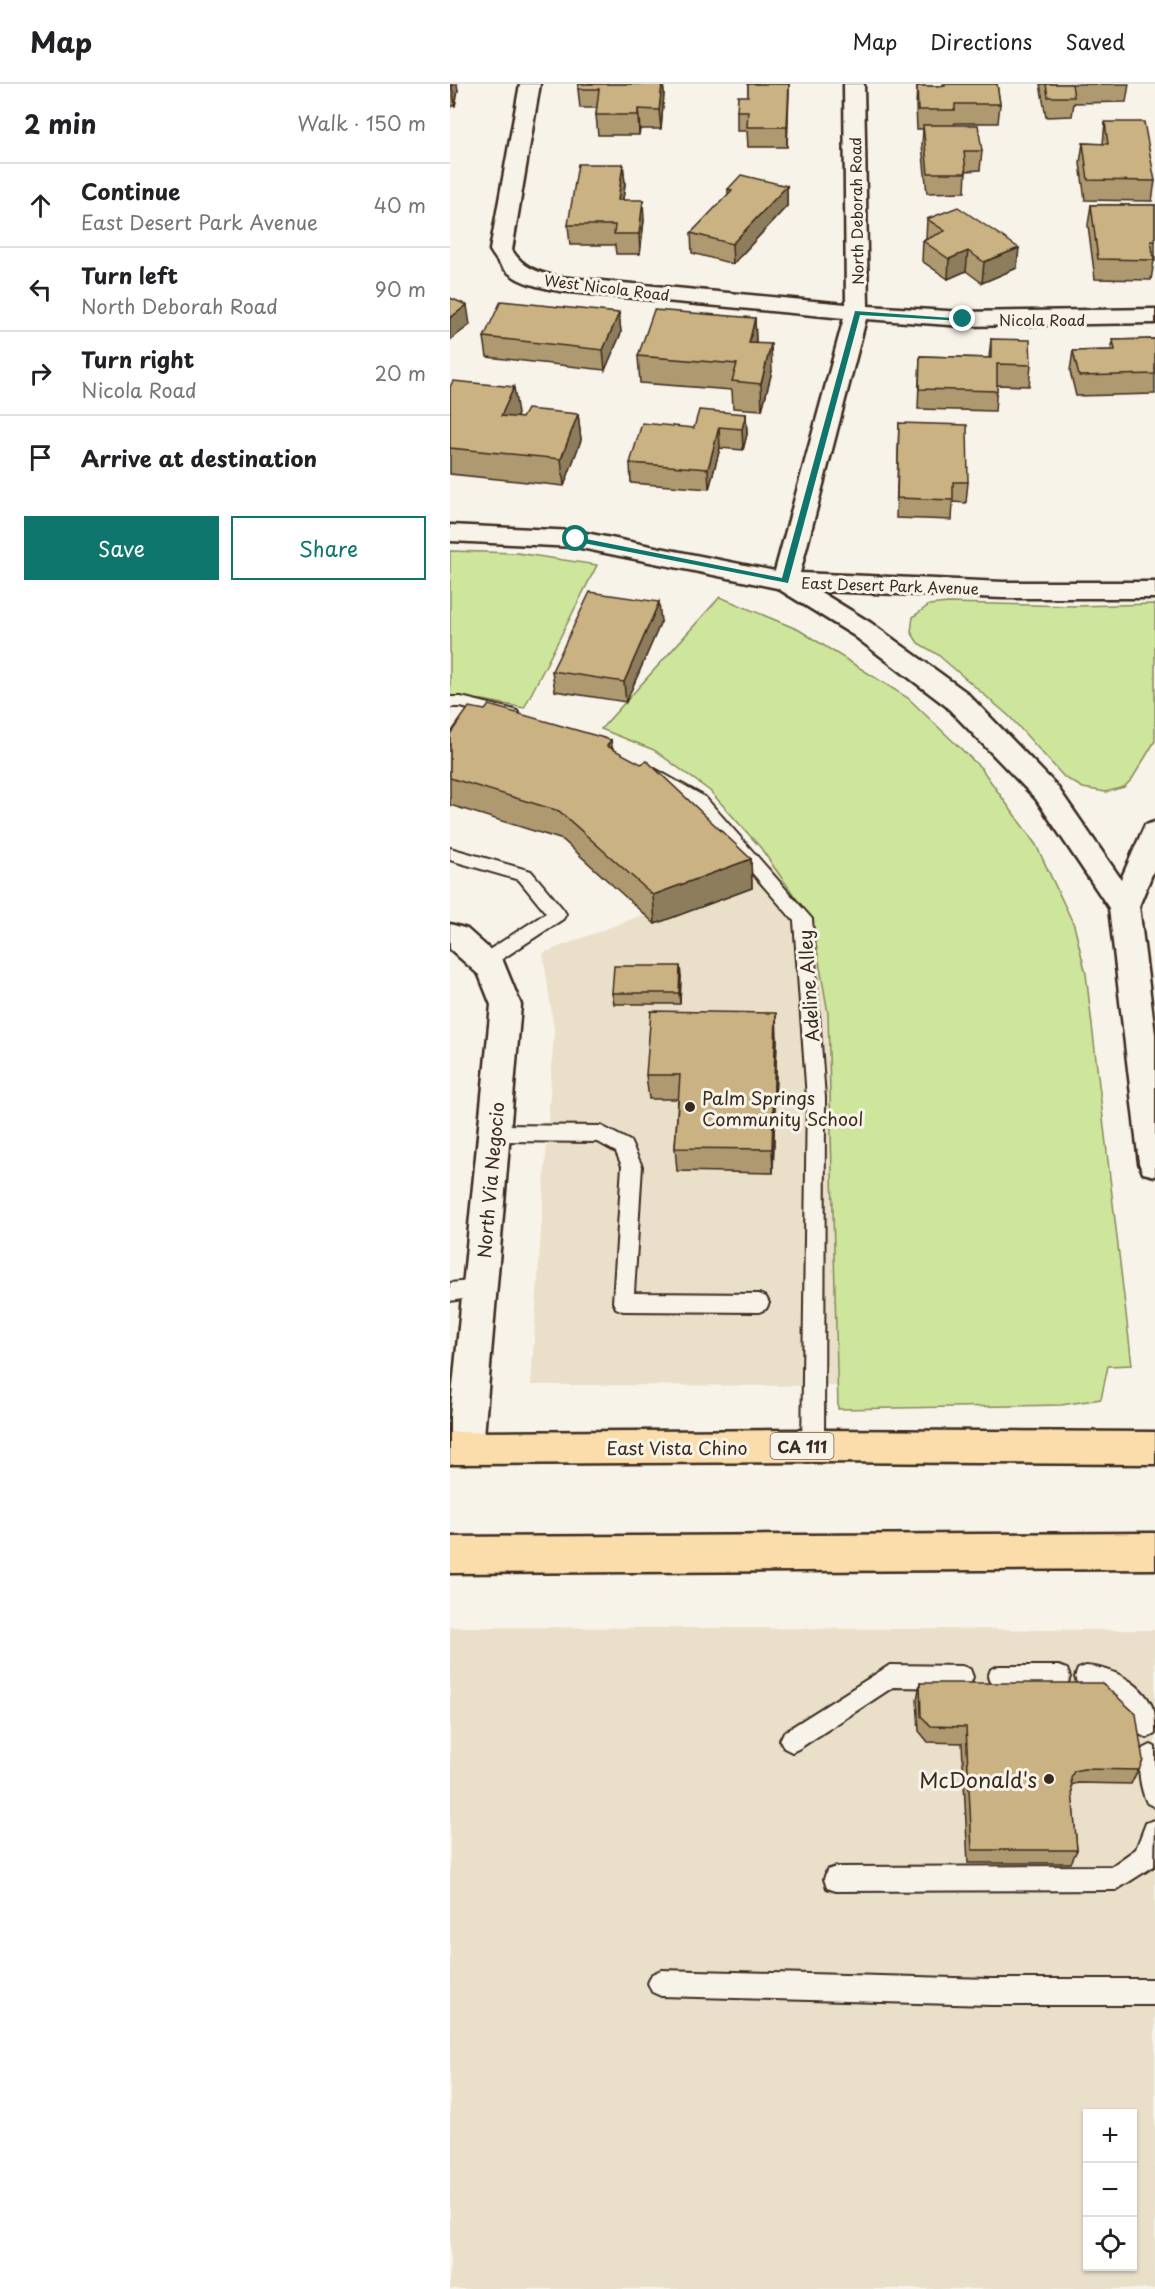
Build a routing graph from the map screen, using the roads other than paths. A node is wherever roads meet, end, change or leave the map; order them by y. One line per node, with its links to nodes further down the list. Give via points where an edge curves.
1 (530, 84): 3 (street, West Nicola Road, via 501,250 508,264 523,274 559,284)
2 (854, 84): 3 (street, North Deborah Road)
3 (857, 312): 4 (street, Nicola Road, via 963,319); 6 (street, North Deborah Road)
4 (1155, 316)
5 (450, 533): 6 (street, East Desert Park Avenue, via 576,539)
6 (785, 581): 7 (street, East Desert Park Avenue, via 1003,590); 13 (street, via 862,629 956,699 1046,792)
7 (1155, 590)
8 (450, 702): 9 (lane)
9 (526, 718)
10 (640, 766): 20 (lane, Adeline Alley, via 699,801 803,919 816,1098)
11 (1155, 832): 13 (street)
12 (450, 854): 15 (lane, via 525,875 557,914)
13 (1124, 906): 17 (street)
14 (450, 935): 15 (street, North Via Negocio)
15 (484, 962): 16 (street, North Via Negocio, via 492,969 506,1005)
16 (495, 1133): 18 (street, North Via Negocio); 19 (lane, via 601,1134 623,1147 632,1166 623,1302)
17 (1155, 1163)
18 (465, 1290): 21 (street, North Via Negocio)
19 (759, 1303)
20 (813, 1446): 21 (main road, East Vista Chino / CA 111); 22 (main road, East Vista Chino / CA 111)
21 (458, 1448)
22 (1155, 1448)
23 (1155, 1551): 24 (main road)
24 (450, 1555)
25 (962, 1677): 30 (lane, via 890,1676)
26 (999, 1677): 27 (lane)
27 (1059, 1677)
28 (1086, 1677): 29 (lane, via 1096,1677 1129,1693)
29 (1147, 1726)
30 (792, 1740)
31 (1151, 1757): 32 (lane)
32 (1155, 1795)
33 (1155, 1832): 34 (lane, via 1145,1857 1116,1878)
34 (836, 1879)
35 (661, 1983): 36 (lane, via 990,1992)
36 (1155, 1992)

